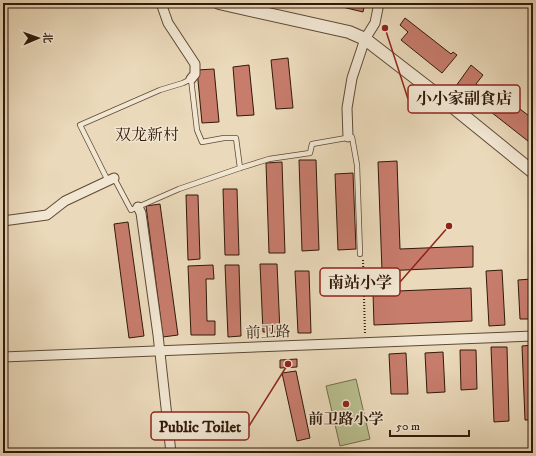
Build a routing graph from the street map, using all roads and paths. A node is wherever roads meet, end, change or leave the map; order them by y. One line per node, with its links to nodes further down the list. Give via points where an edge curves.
1 (161, 3): 5 (street, via 168,23 195,64 195,74)
2 (218, 3): 4 (street, via 349,32)
3 (379, 3): 4 (street, via 375,23)
4 (365, 39): 6 (street, via 352,78 347,108); 8 (street)
5 (191, 79): 7 (lane, via 197,130 202,142 236,138); 9 (lane, via 80,124)
6 (348, 138): 7 (lane, via 312,144 310,153); 12 (lane, via 352,137 357,165)
7 (240, 168): 10 (lane)
8 (533, 172)
9 (111, 180): 10 (lane, via 131,210); 11 (street, via 65,201 47,215)
10 (138, 206): 15 (street, via 158,335)
11 (3, 221)
12 (360, 254): 14 (path, via 363,254)
13 (533, 336): 14 (street, 前卫路)
14 (365, 343): 15 (street, 前卫路)
15 (158, 350): 16 (street, 前卫路); 17 (street)
16 (3, 357)
17 (171, 453)

